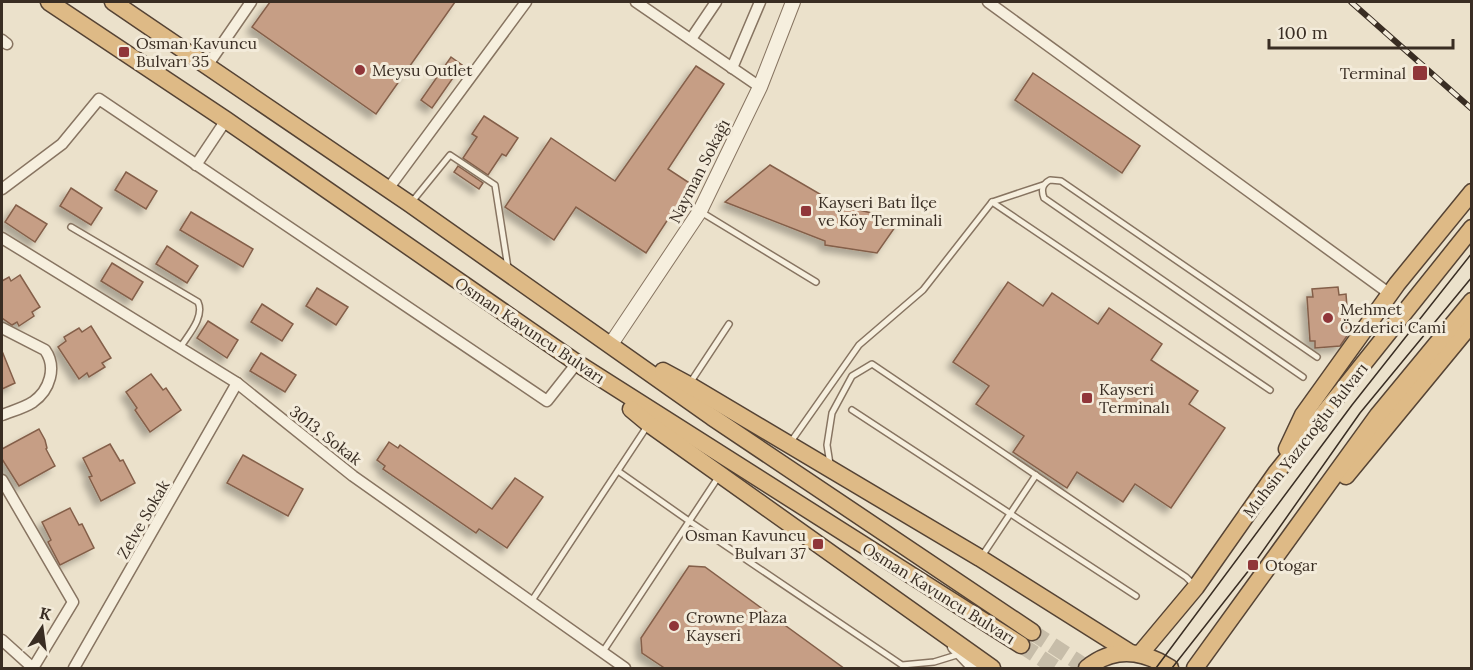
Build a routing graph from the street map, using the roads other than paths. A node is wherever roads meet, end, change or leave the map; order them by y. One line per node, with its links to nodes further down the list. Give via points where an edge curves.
1 (49, 2): 14 (highway, Osman Kavuncu Bulvarı)
2 (113, 2): 11 (highway, Osman Kavuncu Bulvarı)
3 (251, 2): 11 (street)
4 (526, 2): 18 (street)
5 (636, 2): 10 (street)
6 (716, 2): 10 (street)
7 (760, 2): 12 (street)
8 (793, 2): 13 (street, Nayman Sokağı)
9 (988, 2): 28 (street)
10 (691, 39): 12 (street)
11 (207, 66): 18 (highway, Osman Kavuncu Bulvarı)
12 (732, 68): 13 (street)
13 (760, 87): 22 (street, Nayman Sokağı)
14 (226, 120): 15 (street); 36 (highway, Osman Kavuncu Bulvarı)
15 (196, 165): 17 (street, via 99,99 62,144); 36 (street, via 547,401)
16 (1043, 185): 20 (lane); 35 (lane, via 1050,180 1061,181); 37 (lane, via 1044,198)
17 (2, 189)
18 (388, 189): 21 (highway, Osman Kavuncu Bulvarı)
19 (1472, 192): 28 (highway)
20 (992, 202): 40 (lane); 44 (lane, via 922,290 859,345)
21 (410, 204): 26 (highway, Osman Kavuncu Bulvarı); 26 (lane, via 450,154 495,185)
22 (700, 211): 27 (lane); 33 (street, Nayman Sokağı)
23 (71, 227): 34 (lane, via 198,302 198,318)
24 (1472, 228): 47 (highway, Muhsin Yazıcıoğlu Bulvarı)
25 (2, 238): 34 (street, 3013. Sokak)
26 (509, 275): 33 (highway, Osman Kavuncu Bulvarı)
27 (816, 282)
28 (1390, 294): 47 (highway, via 1303,415)
29 (1472, 301): 51 (highway, via 1378,415)
30 (1472, 323): 51 (highway, via 1349,472)
31 (729, 324): 39 (lane)
32 (2, 328): 42 (street, via 45,350 52,367 48,382 31,404)
33 (611, 344): 36 (highway, Osman Kavuncu Bulvarı, via 1026,638); 39 (highway)
34 (180, 348): 38 (street, 3013. Sokak)
35 (1317, 357)
36 (577, 363): 43 (highway)
37 (1303, 377)
38 (237, 383): 57 (street, 3013. Sokak, via 353,476); 64 (street, Zelve Sokak)
39 (689, 384): 44 (highway)
40 (1270, 390)
41 (852, 410): 52 (lane)
42 (2, 415)
43 (649, 424): 46 (lane); 48 (highway)
44 (789, 444): 45 (highway)
45 (831, 469): 49 (lane, via 827,445 832,413 852,376 872,364); 54 (highway)
46 (618, 471): 53 (lane); 57 (lane)
47 (1276, 473): 55 (highway, Muhsin Yazıcıoğlu Bulvarı)
48 (720, 474): 53 (lane); 58 (highway)
49 (1036, 475): 52 (lane); 55 (lane)
50 (2, 480): 63 (street, via 73,602)
51 (1308, 512): 70 (highway)
52 (1010, 514): 54 (lane); 56 (lane)
53 (689, 521): 60 (lane); 62 (lane, via 902,665 934,662)
54 (980, 558): 61 (highway)
55 (1196, 587): 61 (highway, Muhsin Yazıcıoğlu Bulvarı)
56 (1136, 596)
57 (531, 602): 60 (street, 3013. Sokak)
58 (937, 628): 62 (street); 67 (highway)
59 (2, 640): 63 (street)
60 (602, 653): 65 (street, 3013. Sokak)
61 (1135, 653): 68 (highway, via 1107,656); 69 (highway, via 1156,659)
62 (960, 654): 66 (street)
63 (33, 669)
64 (74, 669)
65 (625, 669)
66 (973, 669)
67 (993, 669)
68 (1087, 669)
69 (1170, 669)
70 (1195, 669)

